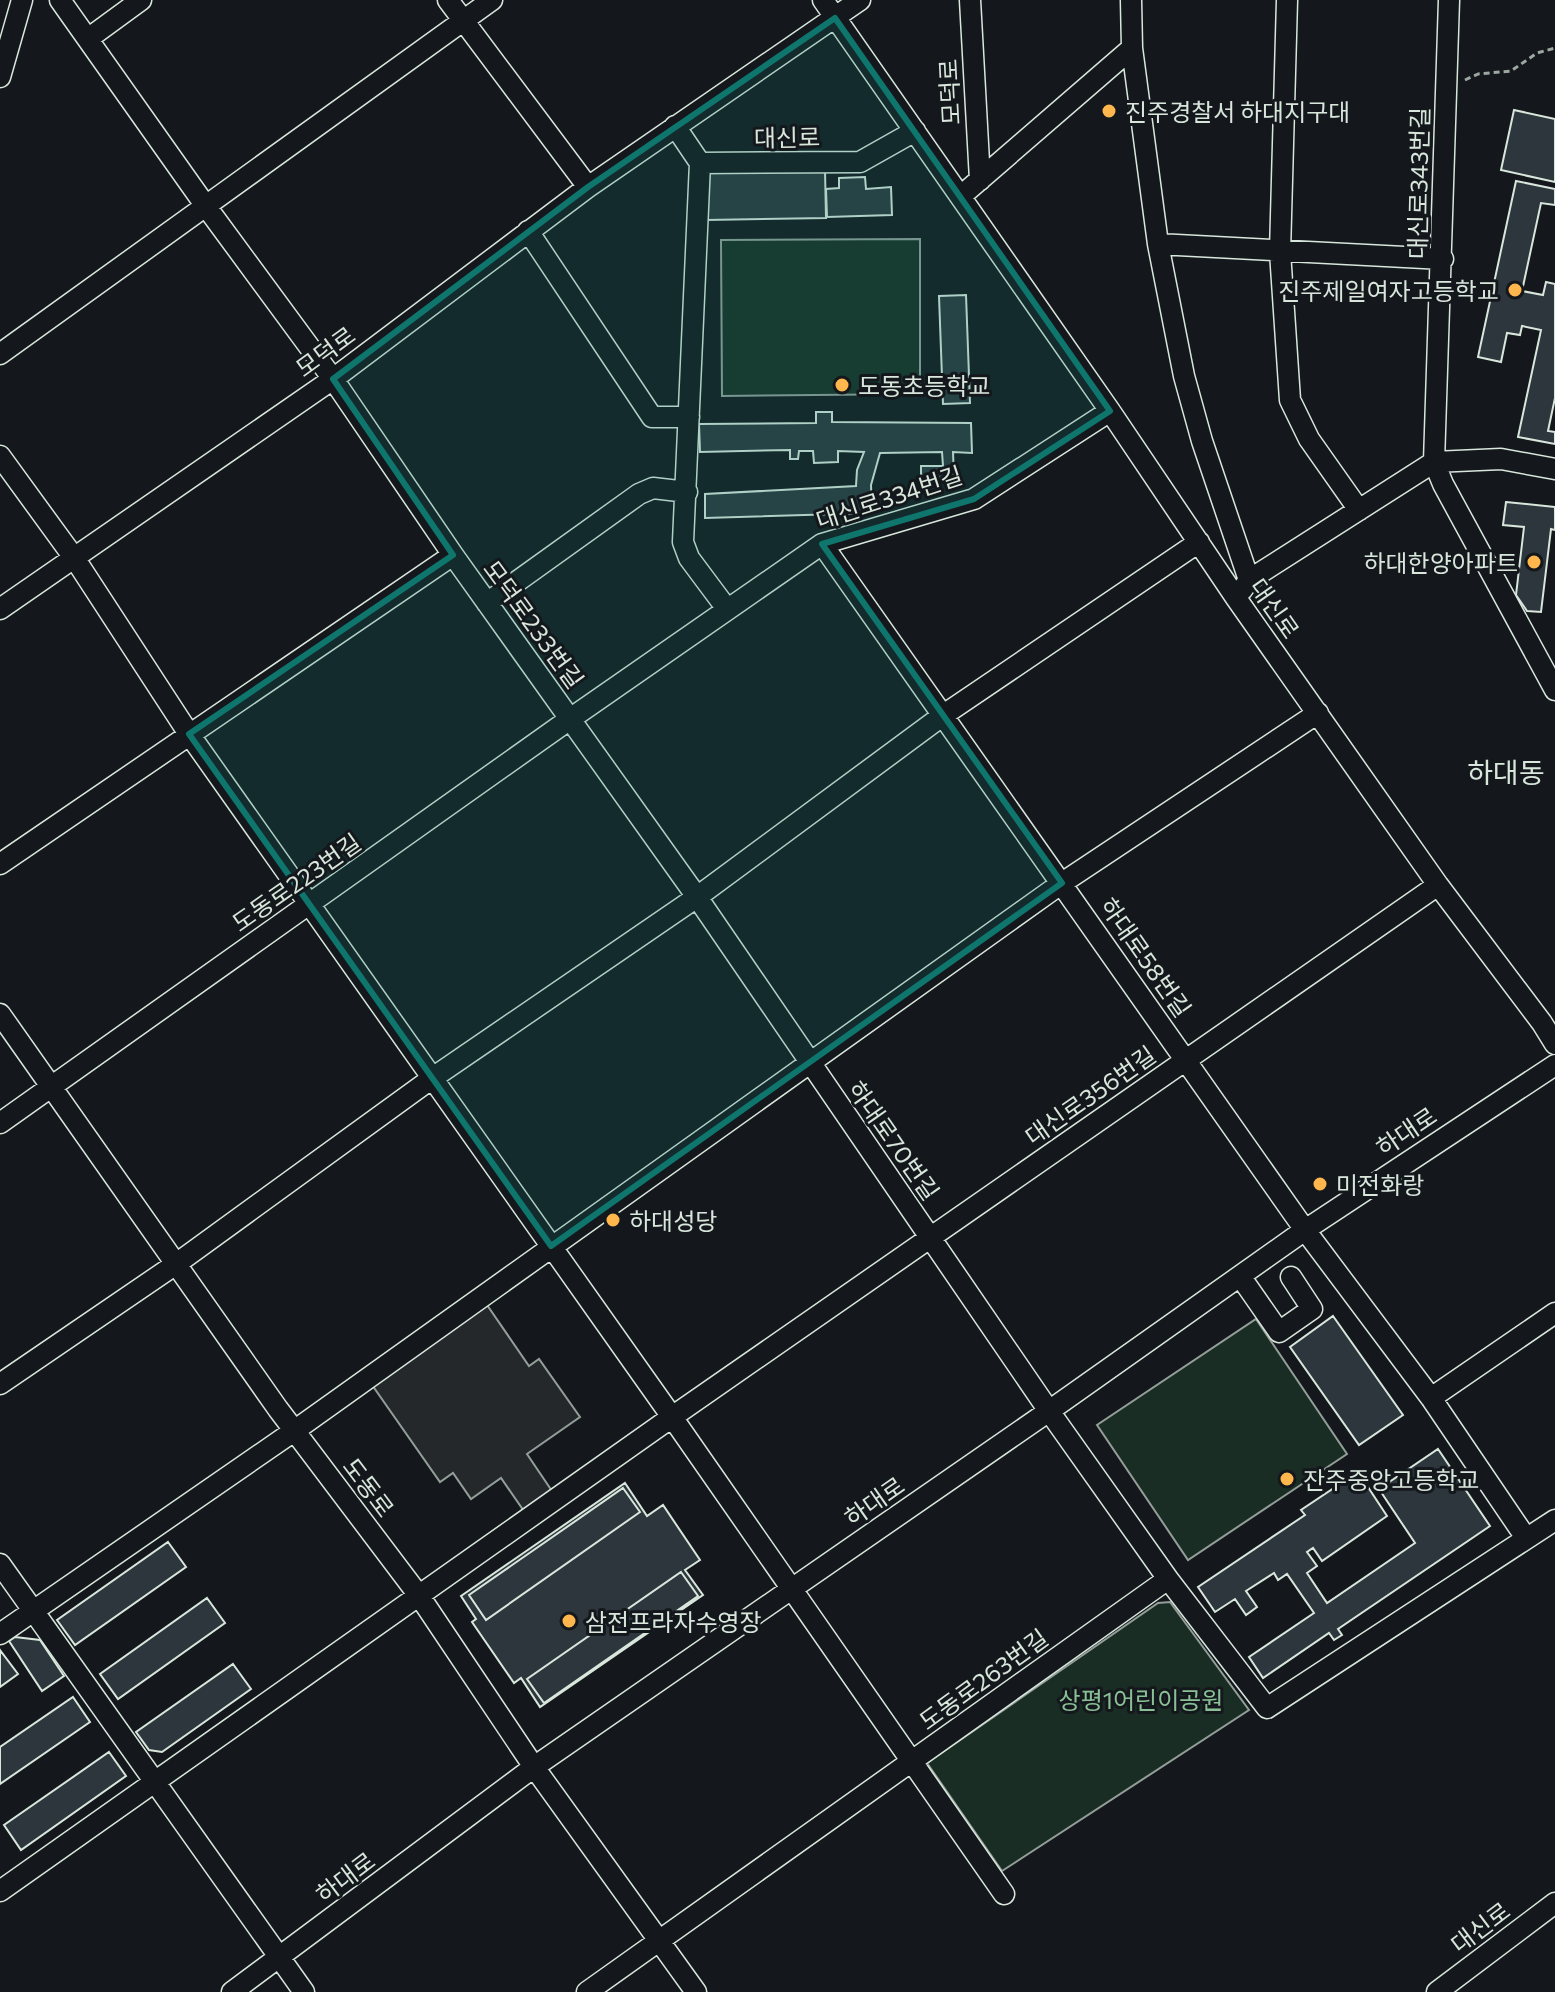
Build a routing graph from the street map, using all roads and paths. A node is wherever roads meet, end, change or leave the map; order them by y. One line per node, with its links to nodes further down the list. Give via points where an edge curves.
1 (60, 0): 14 (street, 모덕로233번길)
2 (141, 0): 14 (street)
3 (448, 0): 13 (street)
4 (492, 0): 13 (street)
5 (823, 0): 12 (street, 대신로)
6 (860, 0): 12 (street, 모덕로)
7 (970, 0): 22 (street, 모덕로)
8 (1131, 0): 15 (street)
9 (1287, 0): 28 (street)
10 (1449, 0): 18 (street, 대신로343번길)
11 (20, 2): 17 (street)
12 (835, 18): 19 (street, 모덕로); 20 (street, 대신로)
13 (463, 20): 23 (street); 25 (street)
14 (89, 38): 25 (street, 모덕로233번길)
15 (1132, 48): 22 (street); 27 (street)
16 (1555, 48): 18 (path, via 1511,71 1478,74)
17 (0, 77)
18 (1447, 88): 29 (street, 대신로343번길)
19 (675, 126): 21 (street); 23 (street, 모덕로)
20 (915, 131): 21 (street, 대신로, via 860,162); 24 (street, 대신로)
21 (700, 163): 33 (street)
22 (980, 180): 24 (street)
23 (588, 187): 26 (street, 모덕로)
24 (961, 196): 32 (street, 대신로)
25 (205, 205): 30 (street); 31 (street, 모덕로233번길)
26 (528, 231): 31 (street, 모덕로); 33 (street, via 652,417)
27 (1158, 244): 28 (street); 43 (street, via 1187,389)
28 (1280, 252): 29 (street); 38 (street, via 1290,400 1309,439)
29 (1443, 259): 35 (street, 대신로343번길)
30 (0, 354)
31 (333, 379): 41 (street, 모덕로233번길); 42 (street, 모덕로)
32 (1110, 411): 39 (street, 대신로); 40 (street, 대신로334번길, via 974,499)
33 (689, 417): 37 (street)
34 (0, 456): 42 (street)
35 (1434, 462): 36 (street, via 1501,459); 38 (street); 48 (street)
36 (1555, 469)
37 (687, 492): 45 (street, via 653,488 639,494); 47 (street, via 683,542)
38 (1359, 510): 43 (street)
39 (1199, 542): 44 (street, 대신로); 50 (street)
40 (822, 544): 47 (street, 대신로334번길); 50 (street, 하대로58번길)
41 (453, 555): 45 (street, 모덕로233번길); 52 (street)
42 (75, 559): 46 (street, 모덕로); 52 (street)
43 (1249, 580): 44 (street)
44 (1236, 598): 49 (street, 대신로)
45 (487, 603): 51 (street, 모덕로233번길)
46 (0, 609)
47 (727, 609): 51 (street, 대신로334번길)
48 (1555, 690)
49 (1318, 713): 54 (street); 55 (street, 대신로)
50 (942, 716): 54 (street, 하대로58번길); 56 (street)
51 (570, 719): 56 (street, 모덕로233번길); 57 (street, 도동로223번길)
52 (189, 734): 53 (street); 57 (street)
53 (0, 864)
54 (1062, 883): 61 (street, 하대로58번길); 62 (street)
55 (1438, 885): 59 (street, 대신로); 61 (street, 대신로356번길)
56 (697, 897): 62 (street, 하대로70번길); 64 (street)
57 (311, 903): 64 (street); 65 (street, 도동로223번길)
58 (0, 1014): 65 (street, 도동로)
59 (1549, 1023): 60 (street, 대신로)
60 (1555, 1044)
61 (1186, 1060): 67 (street, 하대로58번길); 68 (street, 대신로356번길)
62 (810, 1065): 68 (street, 하대로70번길); 69 (street)
63 (1555, 1065): 67 (street, 하대로)
64 (431, 1079): 69 (street); 70 (street)
65 (52, 1087): 66 (street, 도동로223번길); 70 (street, 도동로)
66 (0, 1123)
67 (1305, 1230): 71 (street, 하대로); 75 (street, 하대로58번길)
68 (931, 1239): 76 (street, 하대로70번길); 77 (street, 대신로356번길)
69 (551, 1246): 77 (street); 78 (street)
70 (176, 1264): 74 (street); 78 (street, 도동로)
71 (1240, 1276): 72 (street, via 1279,1332 1312,1309); 76 (street, 하대로)
72 (1291, 1277)
73 (1555, 1313): 75 (street)
74 (0, 1384)
75 (1431, 1398): 80 (street, 하대로58번길)
76 (1049, 1411): 82 (street); 83 (street, 하대로)
77 (672, 1417): 83 (street); 84 (street, 대신로356번길)
78 (294, 1431): 84 (street, 도동로); 85 (street)
79 (1555, 1520): 80 (street)
80 (1526, 1538): 82 (street, via 1267,1708)
81 (0, 1564): 85 (street)
82 (1168, 1579): 87 (street, 도동로263번길)
83 (792, 1590): 87 (street); 88 (street, 하대로)
84 (420, 1597): 88 (street, 도동로); 89 (street, 대신로356번길)
85 (33, 1612): 86 (street); 89 (street)
86 (0, 1634)
87 (912, 1762): 91 (street); 93 (street, 도동로263번길)
88 (534, 1767): 93 (street, 도동로); 94 (street, 하대로)
89 (156, 1782): 90 (street, 대신로356번길); 94 (street)
90 (0, 1891)
91 (1004, 1894)
92 (1555, 1903): 99 (street, 대신로)
93 (660, 1941): 97 (street, 도동로263번길); 98 (street, 도동로)
94 (280, 1958): 95 (street, 하대로); 96 (street)
95 (232, 1992)
96 (304, 1992)
97 (587, 1992)
98 (696, 1992)
99 (1437, 1992)

